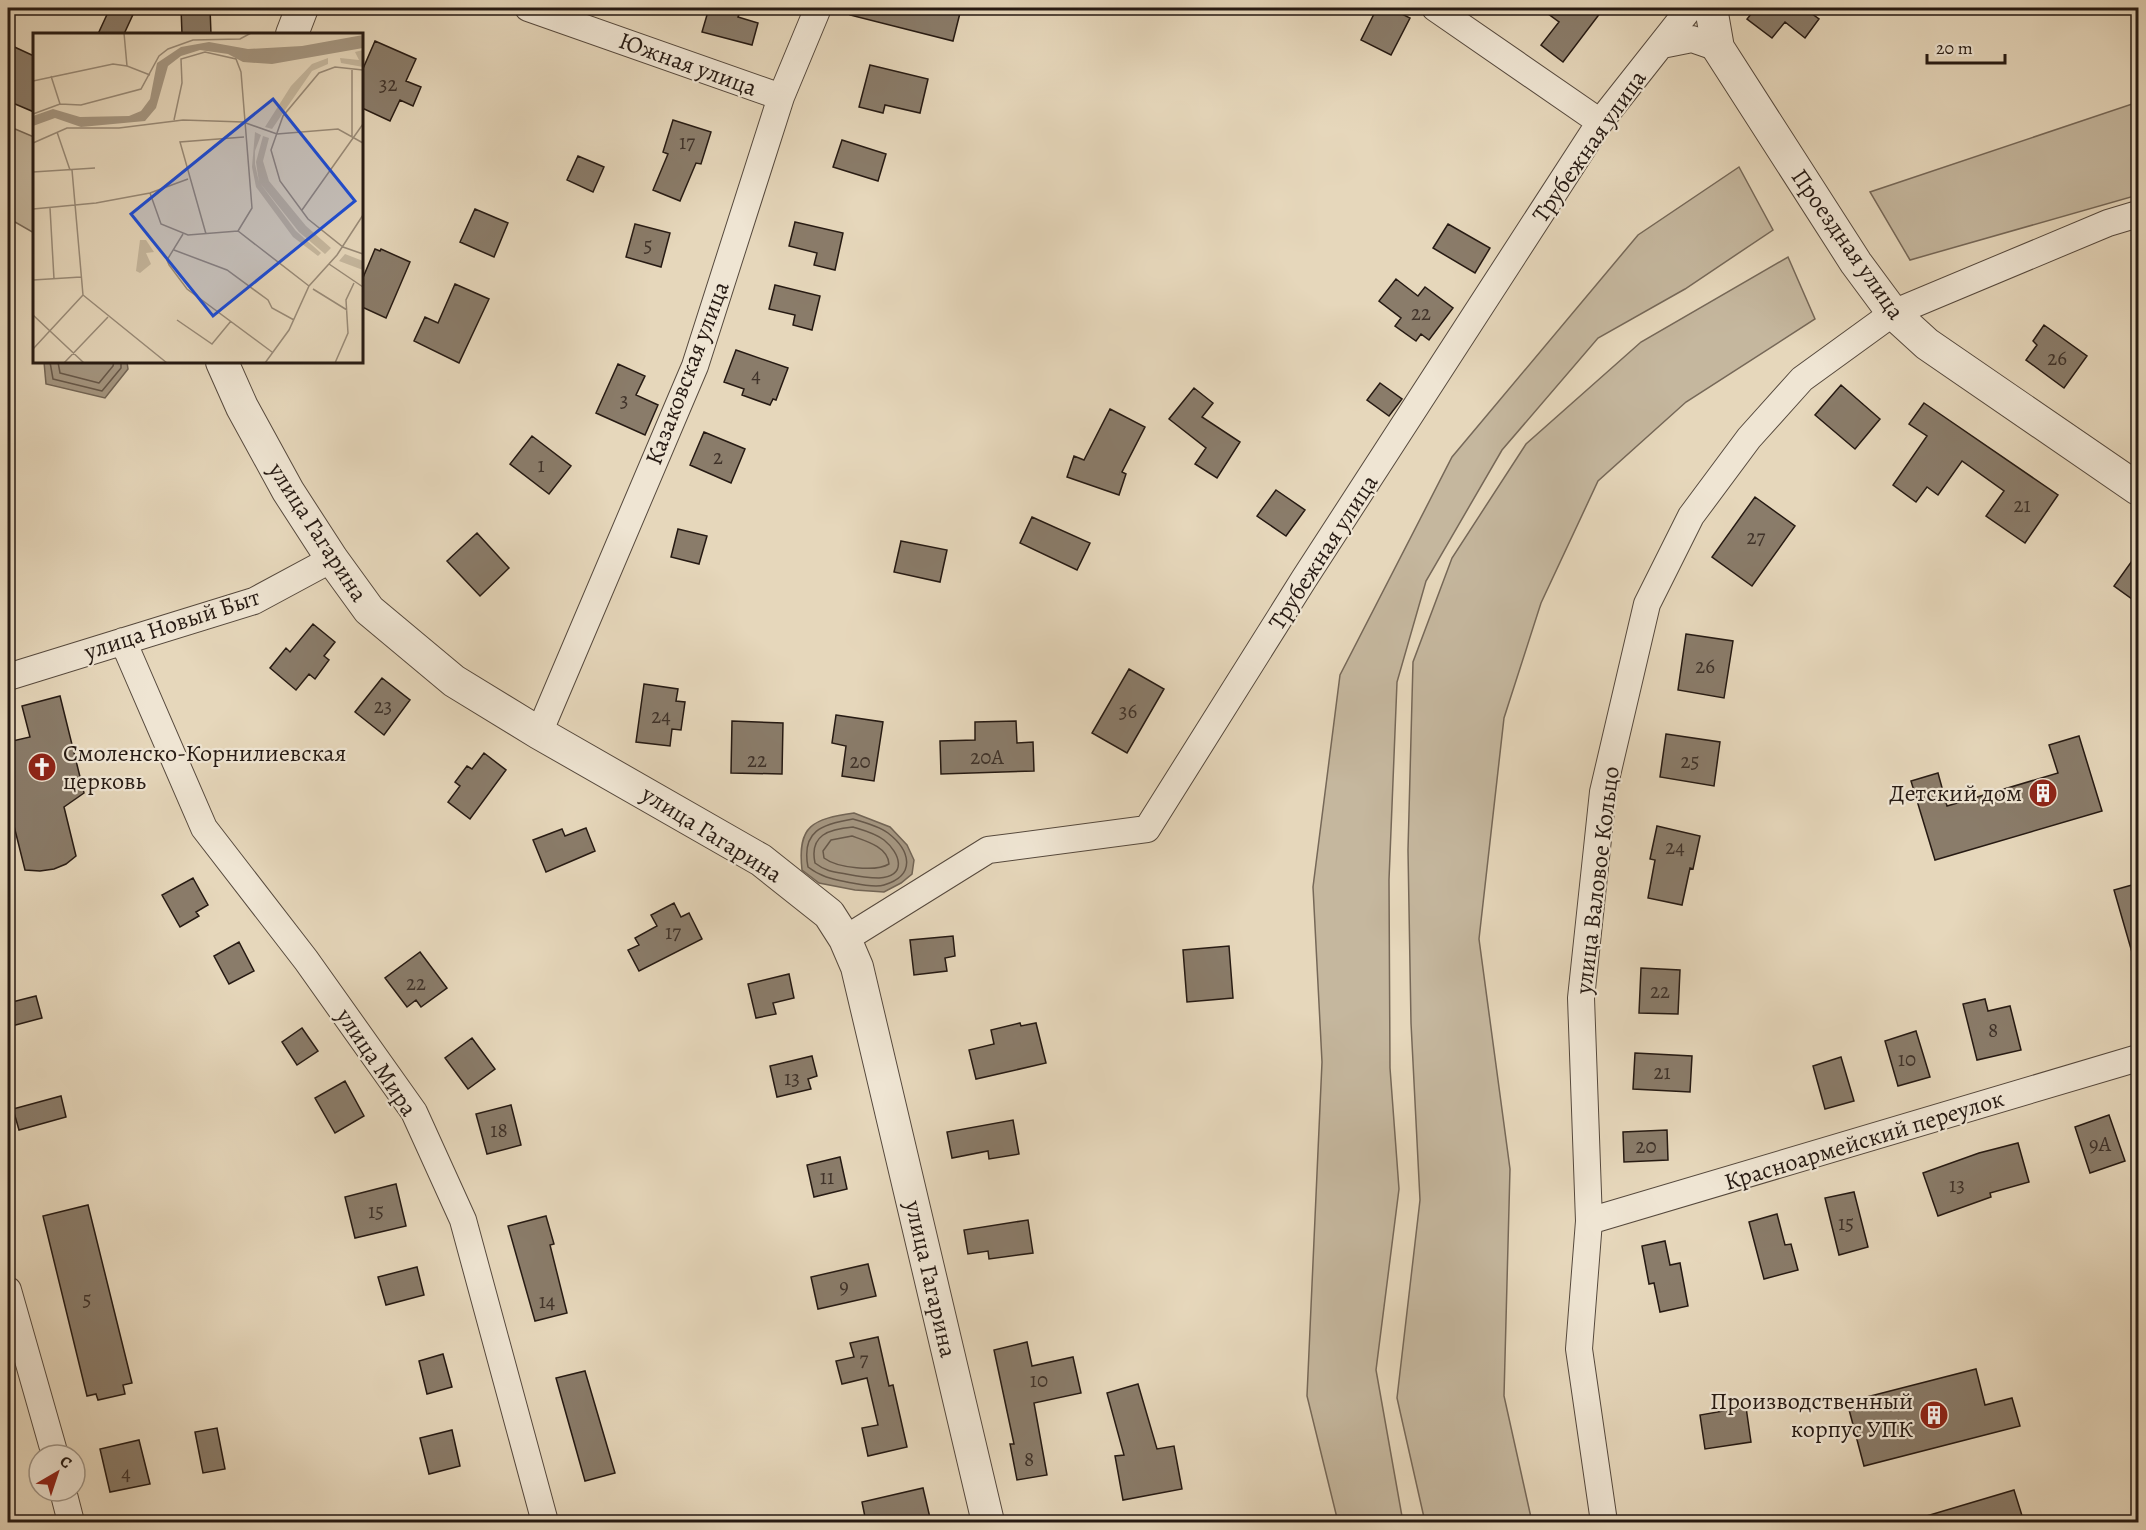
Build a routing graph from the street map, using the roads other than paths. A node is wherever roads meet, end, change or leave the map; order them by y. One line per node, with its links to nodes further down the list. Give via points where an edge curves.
1 (302, 8): 7 (street)
2 (528, 8): 10 (street, Южная улица)
3 (818, 8): 10 (street, Казаковская улица)
4 (1435, 8): 11 (street)
5 (1690, 8): 8 (street, Трубежная улица)
6 (1712, 8): 9 (street, Проездная улица)
7 (292, 33)
8 (1662, 45): 9 (street, via 1692,39); 11 (street, Трубежная улица)
9 (1718, 48): 13 (street, Проездная улица, via 1850,254)
10 (780, 97): 19 (street, Казаковская улица, via 695,366)
11 (1600, 122): 20 (street, Трубежная улица, via 1147,829 988,850)
12 (2139, 214): 13 (street, улица Валовое Кольцо, via 2108,223)
13 (1893, 313): 15 (street, Проездная улица, via 1927,344); 22 (street, улица Валовое Кольцо, via 1802,378 1749,438 1691,516 1647,604 1603,792 1581,998)
14 (222, 363): 16 (street, улица Гагарина, via 288,491)
15 (2139, 489)
16 (332, 559): 17 (street, улица Новый Быт, via 254,601); 19 (street, улица Гагарина, via 369,610 454,681)
17 (123, 641): 18 (street, улица Новый Быт); 27 (street, улица Мира, via 204,828 306,960 414,1112 463,1220)
18 (8, 677)
19 (539, 733): 20 (street, улица Гагарина, via 761,860 829,914)
20 (844, 939): 28 (street, улица Гагарина, via 857,968)
21 (2139, 1058): 22 (street, Красноармейский переулок)
22 (1589, 1221): 29 (street, улица Валовое Кольцо, via 1580,1349)
23 (8, 1290): 24 (street)
24 (52, 1443)
25 (66, 1503): 26 (street)
26 (71, 1522)
27 (545, 1522)
28 (988, 1522)
29 (1604, 1522)

